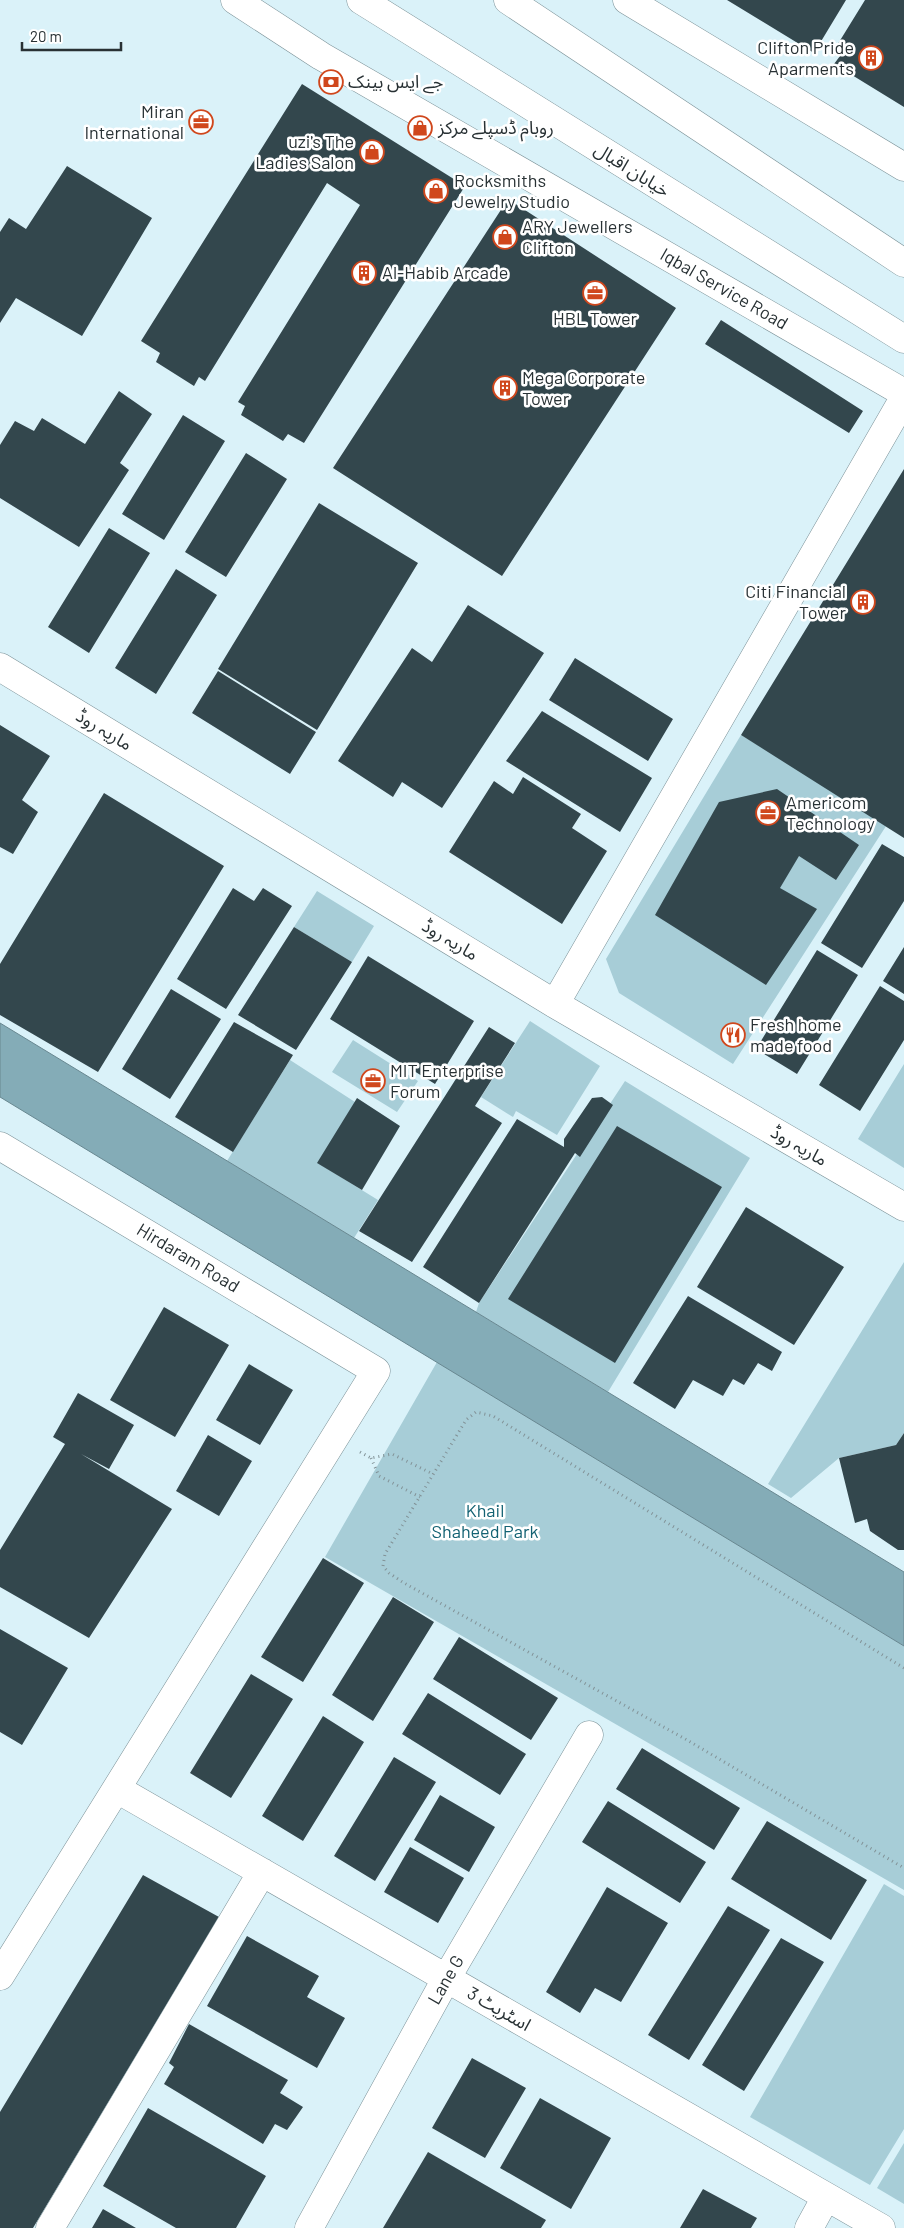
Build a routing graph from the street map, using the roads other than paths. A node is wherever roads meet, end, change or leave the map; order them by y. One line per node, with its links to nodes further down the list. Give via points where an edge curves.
1 (235, 0): 8 (street, Iqbal Service Road, via 330,61)
2 (361, 0): 7 (street, خیابان اقبال)
3 (508, 0): 6 (street)
4 (627, 0): 5 (street)
5 (904, 167)
6 (904, 263)
7 (904, 339)
8 (904, 393)
9 (904, 398): 11 (street)
10 (0, 667): 11 (street, ماریہ روڈ)
11 (555, 1004): 13 (street, ماریہ روڈ)
12 (0, 1146): 15 (street, Hirdaram Road, via 376,1371)
13 (904, 1207)
14 (588, 1736): 18 (street, Lane G)
15 (117, 1789): 16 (street, اسٹریٹ 3); 17 (street)
16 (262, 1872): 18 (street, اسٹریٹ 3); 20 (street)
17 (0, 1976)
18 (446, 1979): 19 (street, اسٹریٹ 3); 21 (street, Lane G)
19 (826, 2197): 22 (street); 23 (street, اسٹریٹ 3)
20 (50, 2228)
21 (309, 2228)
22 (809, 2228)
23 (881, 2228)

